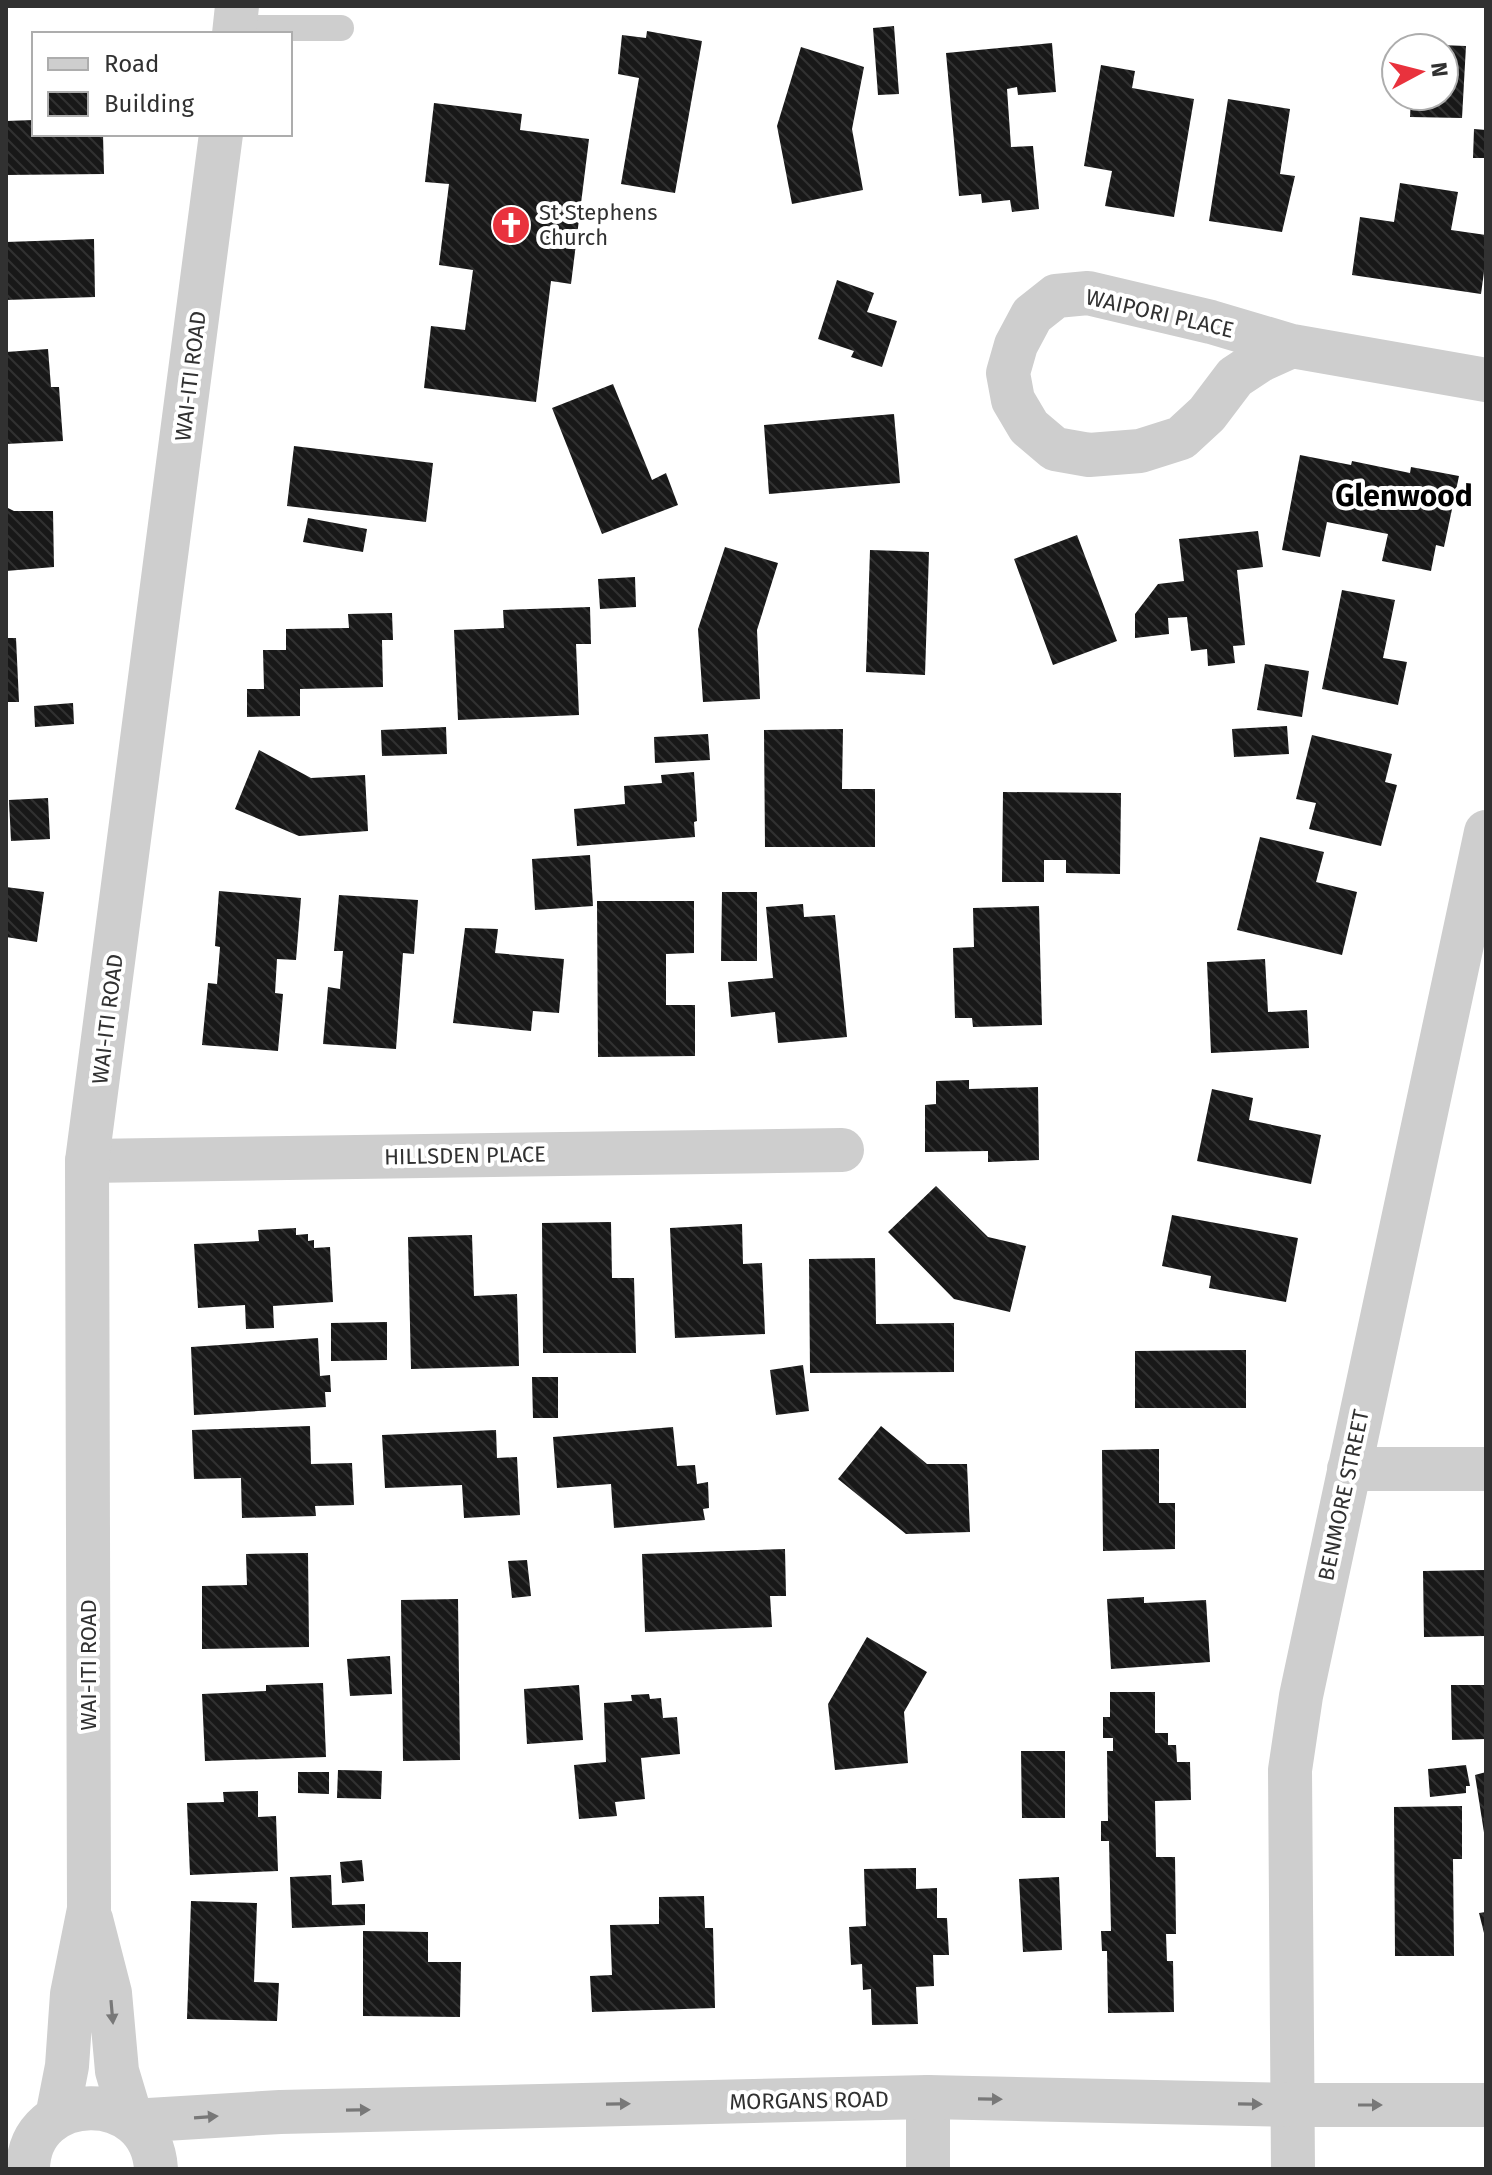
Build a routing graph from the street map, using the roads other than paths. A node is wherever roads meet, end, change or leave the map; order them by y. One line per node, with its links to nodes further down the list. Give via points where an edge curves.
1 (235, 23): 2 (lane)
2 (341, 28)
3 (221, 136): 8 (street, WAI-ITI ROAD)
4 (1292, 346): 4 (street, WAIPORI PLACE, via 1235,377 1181,438 1140,451 1089,455 1055,449 1029,427 1013,400 1008,373 1032,315 1056,296 1088,293); 5 (street, WAIPORI PLACE)
5 (1486, 380)
6 (1486, 832): 9 (street, BENMORE STREET)
7 (842, 1150): 8 (street, HILLSDEN PLACE)
8 (87, 1161): 11 (street, WAI-ITI ROAD)
9 (1349, 1469): 10 (street); 13 (street, BENMORE STREET, via 1290,1770)
10 (1486, 1469)
11 (89, 1909): 15 (street, WAI-ITI ROAD, one-way to 15, via 110,1993 117,2071); 16 (street, WAI-ITI ROAD, via 72,1994 67,2066)
12 (928, 2097): 13 (street, MORGANS ROAD, one-way to 13); 15 (street, MORGANS ROAD, one-way to 12, via 280,2112); 18 (street)
13 (1292, 2105): 14 (street, MORGANS ROAD, one-way to 14); 19 (street, BENMORE STREET)
14 (1486, 2105)
15 (132, 2121): 16 (street, via 91,2106 73,2110); 17 (street, WAI-ITI ROAD, via 147,2137)
16 (31, 2147)
17 (156, 2169)
18 (928, 2169)
19 (1293, 2169)

